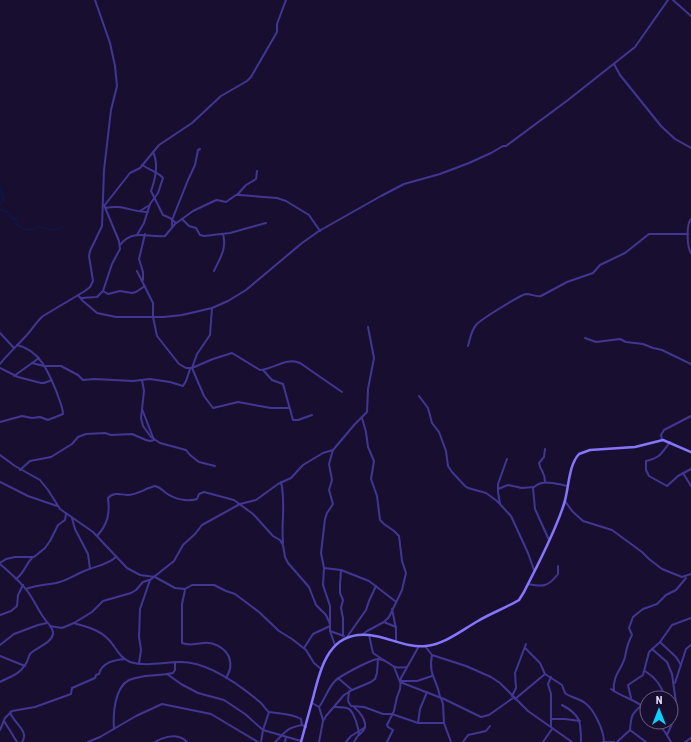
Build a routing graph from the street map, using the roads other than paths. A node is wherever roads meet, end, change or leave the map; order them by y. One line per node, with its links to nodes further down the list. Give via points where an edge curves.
1 (95, 0): 16 (street, via 110,43 117,79 104,170)
2 (286, 0): 9 (street, via 276,33 251,77 221,96 192,123)
3 (668, 0): 6 (street, via 634,47)
4 (673, 0): 5 (street)
5 (691, 16)
6 (614, 64): 8 (street, via 653,118 675,139); 25 (street, via 506,146 452,170 404,184)
7 (200, 148): 21 (street)
8 (691, 148)
9 (152, 152): 10 (street); 12 (street, via 156,161)
10 (142, 165): 12 (street); 16 (street, via 130,173)
11 (257, 171): 13 (street, via 256,179)
12 (155, 173): 14 (street, via 151,190); 14 (street, via 163,178)
13 (236, 196): 19 (street, via 224,203 214,201); 25 (street, via 253,195 286,201 309,215)
14 (154, 199): 15 (street); 21 (street, via 163,215)
15 (149, 206): 17 (street); 18 (street)
16 (105, 207): 17 (street); 30 (street); 37 (street, via 102,226 89,256 93,281)
17 (139, 212): 18 (street)
18 (148, 212): 29 (street)
19 (182, 219): 22 (street); 27 (street, via 189,226 195,227 200,235)
20 (691, 219): 28 (street, via 688,223)
21 (172, 220): 22 (street); 24 (street)
22 (176, 223): 24 (street)
23 (266, 223): 27 (street)
24 (172, 228): 26 (street, via 165,236)
25 (320, 231): 38 (street, via 246,290)
26 (145, 234): 29 (street); 34 (street, via 139,259)
27 (223, 234): 33 (street, via 224,250)
28 (688, 234): 31 (street); 44 (street, via 649,234 628,252 600,265 593,274 567,282 541,296 520,296 479,322 473,330)
29 (137, 235): 30 (street, via 126,239)
30 (120, 245): 36 (street)
31 (691, 253)
32 (137, 271): 34 (street)
33 (214, 271)
34 (143, 281): 35 (street)
35 (145, 286): 36 (street, via 132,293 120,291 108,294); 39 (street, via 154,307)
36 (103, 291): 37 (street, via 97,297)
37 (79, 297): 39 (street, via 97,313 106,316); 43 (street, via 43,316)
38 (212, 308): 39 (street, via 182,315); 52 (street, via 210,335)
39 (153, 317): 52 (street, via 157,336 179,364)
40 (368, 327): 63 (street, via 374,358 367,397 368,408)
41 (0, 334): 45 (street)
42 (585, 338): 49 (street, via 596,342 620,339 643,344)
43 (17, 345): 45 (street); 46 (street, via 30,349)
44 (468, 346)
45 (14, 348): 48 (street)
46 (39, 358): 47 (street); 50 (street)
47 (32, 363): 50 (street); 54 (street)
48 (0, 364)
49 (691, 364)
50 (44, 366): 55 (street); 56 (street, via 61,366 83,380)
51 (0, 368): 54 (street)
52 (191, 368): 53 (street, via 232,353); 56 (street, via 182,386 152,379); 59 (street, via 204,396 213,408 238,402 271,408)
53 (263, 370): 57 (street, via 279,364 297,362); 59 (street, via 272,380 282,384)
54 (14, 376): 55 (street, via 41,383)
55 (52, 380): 64 (street, via 62,408 60,416 48,420 22,416)
56 (142, 380): 60 (street)
57 (342, 392)
58 (419, 396): 86 (street, via 428,408 432,423 439,432 452,472 465,486 486,493)
59 (289, 408): 61 (street, via 295,420)
60 (142, 409): 65 (street); 65 (street, via 143,426)
61 (312, 415)
62 (691, 416): 66 (street, via 664,430)
63 (362, 418): 69 (street); 111 (street, via 373,460 371,479 377,496 380,520 398,534 401,547 406,575)
64 (0, 422)
65 (154, 440): 73 (street, via 186,450 199,462); 75 (street, via 146,440 132,434 89,433 78,437 72,444 53,455 30,461)
66 (662, 440): 67 (street); 80 (street, via 635,447 590,450 579,454 573,464)
67 (670, 442): 70 (street); 76 (street, via 663,453 645,462 647,473 666,486)
68 (545, 449): 79 (street, via 544,457 539,463 545,474)
69 (333, 450): 78 (street, via 303,465 291,478); 97 (street, via 329,464 332,504 327,514 322,548)
70 (691, 452)
71 (0, 456): 75 (street)
72 (507, 459): 83 (street)
73 (215, 466)
74 (691, 469): 76 (street)
75 (20, 470): 87 (street, via 40,480)
76 (683, 473): 81 (street)
77 (0, 482): 87 (street, via 28,496)
78 (280, 482): 85 (street, via 256,500); 92 (street, via 284,504)
79 (545, 482): 80 (street); 82 (street)
80 (568, 486): 84 (street)
81 (691, 486)
82 (534, 487): 83 (street, via 520,488 508,485); 91 (street, via 535,508)
83 (498, 489): 86 (street)
84 (565, 501): 91 (street); 103 (street, via 583,521 612,530 666,571 678,577)
85 (240, 504): 90 (street, via 231,498 204,492 199,494 197,499 188,501 169,495 158,486 128,495 114,494 108,496 108,520); 92 (street); 102 (street, via 202,525 183,545 174,561)
86 (500, 505): 100 (street, via 513,520)
87 (58, 506): 88 (street)
88 (66, 514): 89 (street); 93 (street, via 65,520 58,525 48,544)
89 (72, 518): 90 (street); 98 (street, via 88,554)
90 (97, 536): 94 (street)
91 (549, 540): 100 (street)
92 (283, 544): 118 (street, via 288,563 309,587 316,605 326,615)
93 (34, 557): 95 (street, via 15,557); 104 (street)
94 (116, 557): 98 (street, via 107,564); 102 (street, via 130,570)
95 (0, 563): 104 (street)
96 (558, 566): 106 (street, via 558,574 554,580 542,586)
97 (324, 568): 99 (street); 118 (street, via 323,585 330,606)
98 (90, 569): 109 (street, via 60,582)
99 (341, 570): 108 (street); 124 (street)
100 (534, 570): 106 (street)
101 (691, 574): 103 (street)
102 (153, 577): 105 (street); 110 (street, via 175,588)
103 (686, 577): 165 (street, via 675,591 632,618 632,635 627,643 613,690)
104 (16, 578): 107 (street)
105 (150, 580): 117 (street, via 143,582 131,593 103,601 92,612); 143 (street, via 140,609)
106 (528, 584): 133 (street, via 522,596 515,602 443,641)
107 (23, 585): 109 (street); 113 (street, via 18,595 17,606)
108 (376, 586): 111 (street); 125 (street, via 366,610)
109 (26, 589): 116 (street)
110 (185, 589): 134 (street, via 192,585 214,585 235,594 279,631); 153 (street, via 182,604 182,643 196,645 204,642 223,649 231,665)
111 (395, 601): 112 (street)
112 (392, 608): 115 (street); 120 (street)
113 (0, 615)
114 (691, 618): 127 (street, via 672,625)
115 (384, 622): 120 (street); 122 (street)
116 (47, 623): 119 (street); 129 (street, via 14,634)
117 (74, 623): 119 (street, via 62,628); 139 (street, via 102,633)
118 (330, 625): 121 (street); 134 (street, via 313,634)
119 (50, 626): 145 (street, via 53,633 51,637 32,653)
120 (396, 627): 126 (street)
121 (330, 631): 124 (street); 130 (street)
122 (362, 635): 123 (street); 125 (street)
123 (369, 635): 126 (street); 142 (street, via 373,653)
124 (343, 636): 125 (street)
125 (348, 637): 130 (street)
126 (396, 642): 132 (street)
127 (660, 642): 136 (street); 144 (street)
128 (526, 644): 135 (street)
129 (0, 645)
130 (335, 645): 148 (street)
131 (691, 645): 144 (street, via 686,649)
132 (419, 646): 133 (street); 147 (street)
133 (425, 646): 137 (street)
134 (304, 648): 148 (street)
135 (525, 648): 151 (street, via 540,663); 164 (street, via 515,673)
136 (652, 649): 149 (street); 158 (street, via 669,665)
137 (432, 655): 152 (street); 164 (street, via 484,673 497,680)
138 (0, 656): 145 (street)
139 (125, 659): 143 (street); 173 (street, via 108,663 94,678 72,688 71,694 35,707)
140 (378, 659): 142 (street); 154 (street, via 369,661); 159 (street, via 374,679)
141 (175, 662): 143 (street); 150 (street, via 174,672); 153 (street, via 195,663)
142 (387, 662): 146 (street)
143 (139, 664)
144 (681, 665): 158 (street)
145 (25, 666): 156 (street, via 17,674)
146 (394, 667): 147 (street); 157 (street)
147 (407, 667): 157 (street)
148 (321, 669): 166 (street)
149 (645, 671): 160 (street); 165 (street, via 628,685)
150 (167, 674): 186 (street, via 137,678 126,683 115,705); 188 (street, via 198,693 224,700)
151 (545, 674): 155 (street); 164 (street)
152 (432, 676): 157 (street, via 417,681); 163 (street)
153 (226, 678): 174 (street, via 242,687)
154 (338, 678): 159 (street); 169 (street)
155 (551, 678): 176 (street, via 548,684); 216 (street, via 560,683 567,695 587,705 600,726)
156 (0, 682)
157 (400, 682): 162 (street); 175 (street)
158 (674, 685): 161 (street)
159 (351, 690): 170 (street, via 340,698); 171 (street, via 348,701)
160 (662, 690)
161 (675, 690)
162 (427, 692): 163 (street); 180 (street)
163 (441, 697): 164 (street, via 482,717 489,715); 181 (street)
164 (514, 697): 185 (street)
165 (631, 698): 167 (street)
166 (312, 703): 169 (street); 182 (street)
167 (639, 703)
168 (562, 705): 178 (street, via 576,714)
169 (319, 707): 179 (street)
170 (335, 707): 179 (street); 192 (street, via 346,707 352,711)
171 (353, 707): 175 (street); 184 (street, via 361,714)
172 (639, 708): 189 (street, via 631,718)
173 (10, 712): 177 (street); 200 (street, via 24,733)
174 (269, 712): 182 (street, via 294,716 301,719); 188 (street)
175 (392, 714): 180 (street); 210 (street, via 387,726 392,731)
176 (552, 719): 178 (street); 185 (street)
177 (4, 721): 187 (street); 199 (street)
178 (580, 721): 215 (street)
179 (323, 722): 207 (street)
180 (418, 723): 181 (street)
181 (444, 723): 211 (street)
182 (304, 726): 195 (street, via 292,727); 198 (street)
183 (490, 726): 212 (street, via 486,731 468,735)
184 (365, 728): 192 (street); 193 (street)
185 (552, 728): 213 (street); 214 (street)
186 (114, 729): 201 (street); 204 (street, via 159,704 165,704 211,714)
187 (0, 730)
188 (263, 730): 195 (street); 204 (street)
189 (630, 730): 217 (street); 218 (street)
190 (663, 730): 194 (street)
191 (669, 730): 194 (street)
192 (359, 731): 193 (street); 208 (street)
193 (359, 735): 209 (street)
194 (667, 735): 219 (street)
195 (280, 736): 196 (street); 205 (street)
196 (286, 737): 198 (street); 206 (street)
197 (691, 738): 220 (street)
198 (301, 741)
199 (17, 742)
200 (22, 742)
201 (88, 742)
202 (156, 742): 203 (street, via 171,737 182,738)
203 (187, 742)
204 (260, 742)
205 (275, 742)
206 (285, 742)
207 (319, 742)
208 (346, 742)
209 (354, 742)
210 (387, 742)
211 (451, 742)
212 (463, 742)
213 (543, 742)
214 (572, 742)
215 (581, 742)
216 (604, 742): 217 (street)
217 (616, 742)
218 (646, 742)
219 (671, 742)
220 (685, 742)

